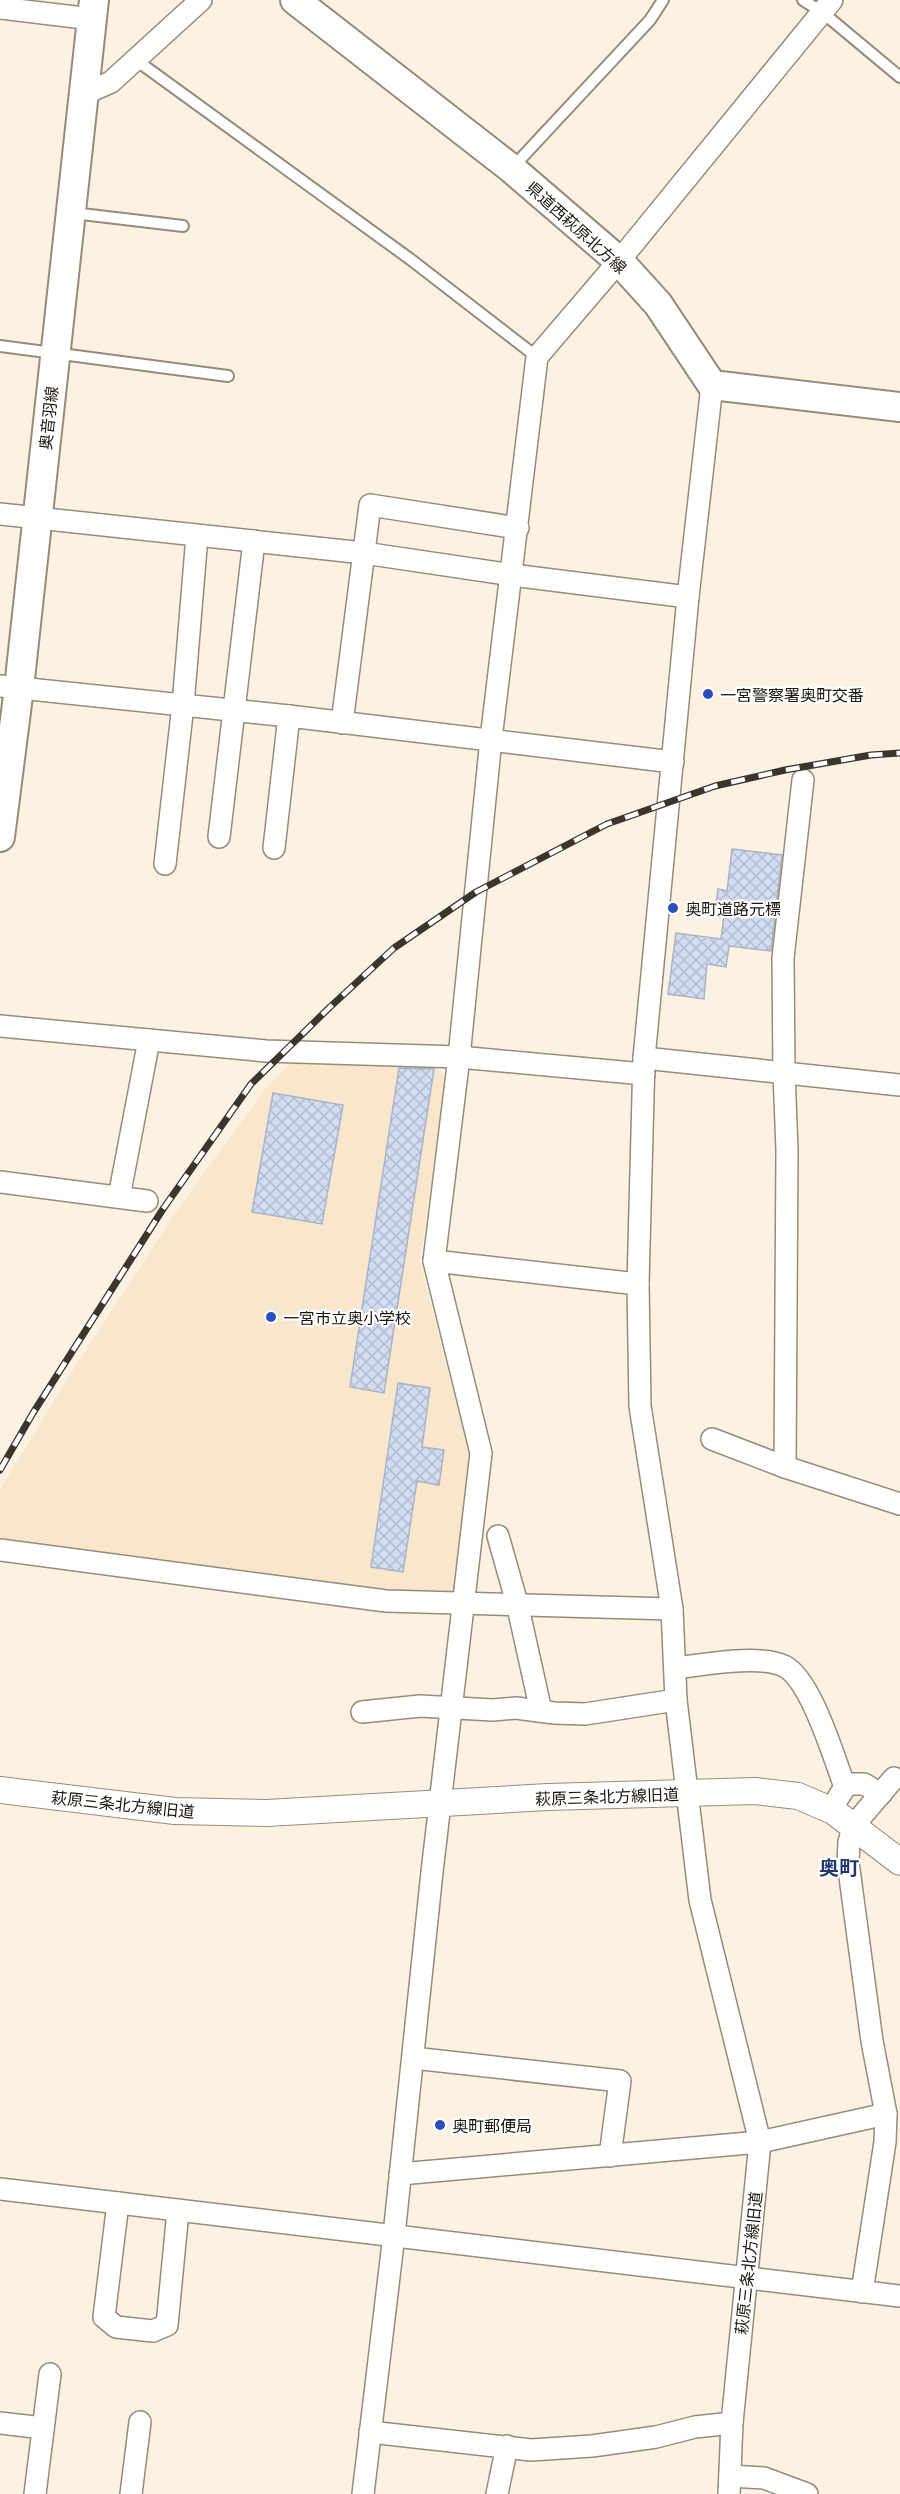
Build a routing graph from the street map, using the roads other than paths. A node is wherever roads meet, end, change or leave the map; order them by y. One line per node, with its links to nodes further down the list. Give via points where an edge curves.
1 (201, 0): 8 (street)
2 (295, 0): 11 (main road, 県道西萩原北方線)
3 (663, 0): 11 (lane, via 650,20)
4 (803, 0): 5 (lane)
5 (827, 6): 9 (lane); 14 (street)
6 (0, 8): 7 (street)
7 (93, 9): 10 (main road, 奥音羽線)
8 (136, 60): 10 (street, via 111,82); 17 (lane, via 410,259)
9 (900, 77)
10 (84, 93): 12 (main road, 奥音羽線)
11 (512, 169): 14 (main road, 県道西萩原北方線)
12 (71, 213): 13 (lane); 16 (main road, 奥音羽線)
13 (183, 226)
14 (620, 261): 17 (street); 19 (main road, 県道西萩原北方線, via 658,304)
15 (0, 346): 16 (lane)
16 (56, 352): 18 (lane); 22 (main road, 奥音羽線)
17 (537, 357): 23 (street)
18 (228, 376)
19 (712, 385): 20 (main road); 28 (street)
20 (900, 407)
21 (0, 514): 22 (street)
22 (37, 518): 24 (street); 29 (main road, 奥音羽線)
23 (518, 528): 26 (street, via 370,505); 27 (street)
24 (197, 536): 25 (street); 30 (street)
25 (254, 541): 26 (street); 31 (street)
26 (364, 553): 27 (street); 33 (street)
27 (512, 575): 28 (street); 34 (street)
28 (688, 597): 35 (street)
29 (10, 687): 30 (street); 37 (main road, 奥音羽線)
30 (183, 705): 31 (street); 40 (street)
31 (235, 712): 32 (street); 38 (street)
32 (290, 716): 33 (street); 39 (street)
33 (342, 723): 34 (street)
34 (491, 739): 35 (street); 43 (street)
35 (673, 762): 44 (street)
36 (803, 780): 45 (street, via 783,958)
37 (0, 837)
38 (219, 837)
39 (274, 848)
40 (165, 864)
41 (0, 1026): 42 (street)
42 (149, 1040): 43 (street, via 266,1051); 48 (street)
43 (459, 1057): 44 (street); 50 (street)
44 (644, 1066): 45 (street); 51 (street)
45 (784, 1072): 46 (street); 53 (street, via 788,1150)
46 (900, 1085)
47 (0, 1182): 48 (street)
48 (119, 1197): 49 (street)
49 (147, 1201)
50 (434, 1261): 51 (street); 57 (street, via 481,1453)
51 (638, 1284): 59 (street, via 640,1406)
52 (712, 1439): 53 (street)
53 (785, 1467): 54 (street)
54 (900, 1504)
55 (498, 1536): 58 (street)
56 (0, 1550): 57 (street, via 386,1600)
57 (462, 1603): 58 (street); 62 (street)
58 (517, 1603): 59 (street); 63 (street)
59 (672, 1609): 60 (street)
60 (675, 1668): 61 (street); 65 (street, via 754,1660 784,1666 804,1685)
61 (676, 1700): 63 (street, via 585,1714); 67 (street)
62 (450, 1709): 63 (street); 64 (street, via 420,1706); 68 (street)
63 (541, 1711)
64 (362, 1712)
65 (845, 1787): 69 (street); 70 (street, via 888,1786)
66 (0, 1790): 68 (street, 萩原三条北方線旧道, via 212,1813)
67 (687, 1793): 68 (street, 萩原三条北方線旧道); 69 (street, via 755,1791 798,1796); 74 (street, 萩原三条北方線旧道, via 700,1900)
68 (439, 1804): 72 (street)
69 (833, 1811): 70 (street)
70 (854, 1825): 71 (street); 73 (street, via 848,1862)
71 (900, 1862)
72 (413, 2058): 75 (street, via 620,2081); 76 (street)
73 (886, 2114): 74 (street); 82 (street)
74 (760, 2142): 75 (street); 81 (street, 萩原三条北方線旧道)
75 (610, 2156): 76 (street)
76 (400, 2174): 80 (street)
77 (0, 2189): 78 (street)
78 (118, 2203): 79 (street); 79 (street, via 104,2317 116,2327 153,2331 167,2325)
79 (178, 2211): 80 (street)
80 (394, 2235): 81 (street); 89 (street)
81 (746, 2276): 82 (street); 87 (street, 萩原三条北方線旧道)
82 (862, 2292): 83 (street)
83 (900, 2296)
84 (50, 2374): 88 (street)
85 (140, 2422): 93 (street)
86 (0, 2423): 88 (street)
87 (732, 2423): 90 (street, via 592,2446 531,2450); 91 (street, 萩原三条北方線旧道)
88 (43, 2428): 92 (street)
89 (370, 2432): 90 (street); 94 (street)
90 (507, 2446): 95 (street)
91 (730, 2485): 96 (street, via 764,2478)
92 (35, 2494)
93 (131, 2494)
94 (363, 2494)
95 (497, 2494)
96 (807, 2494)

